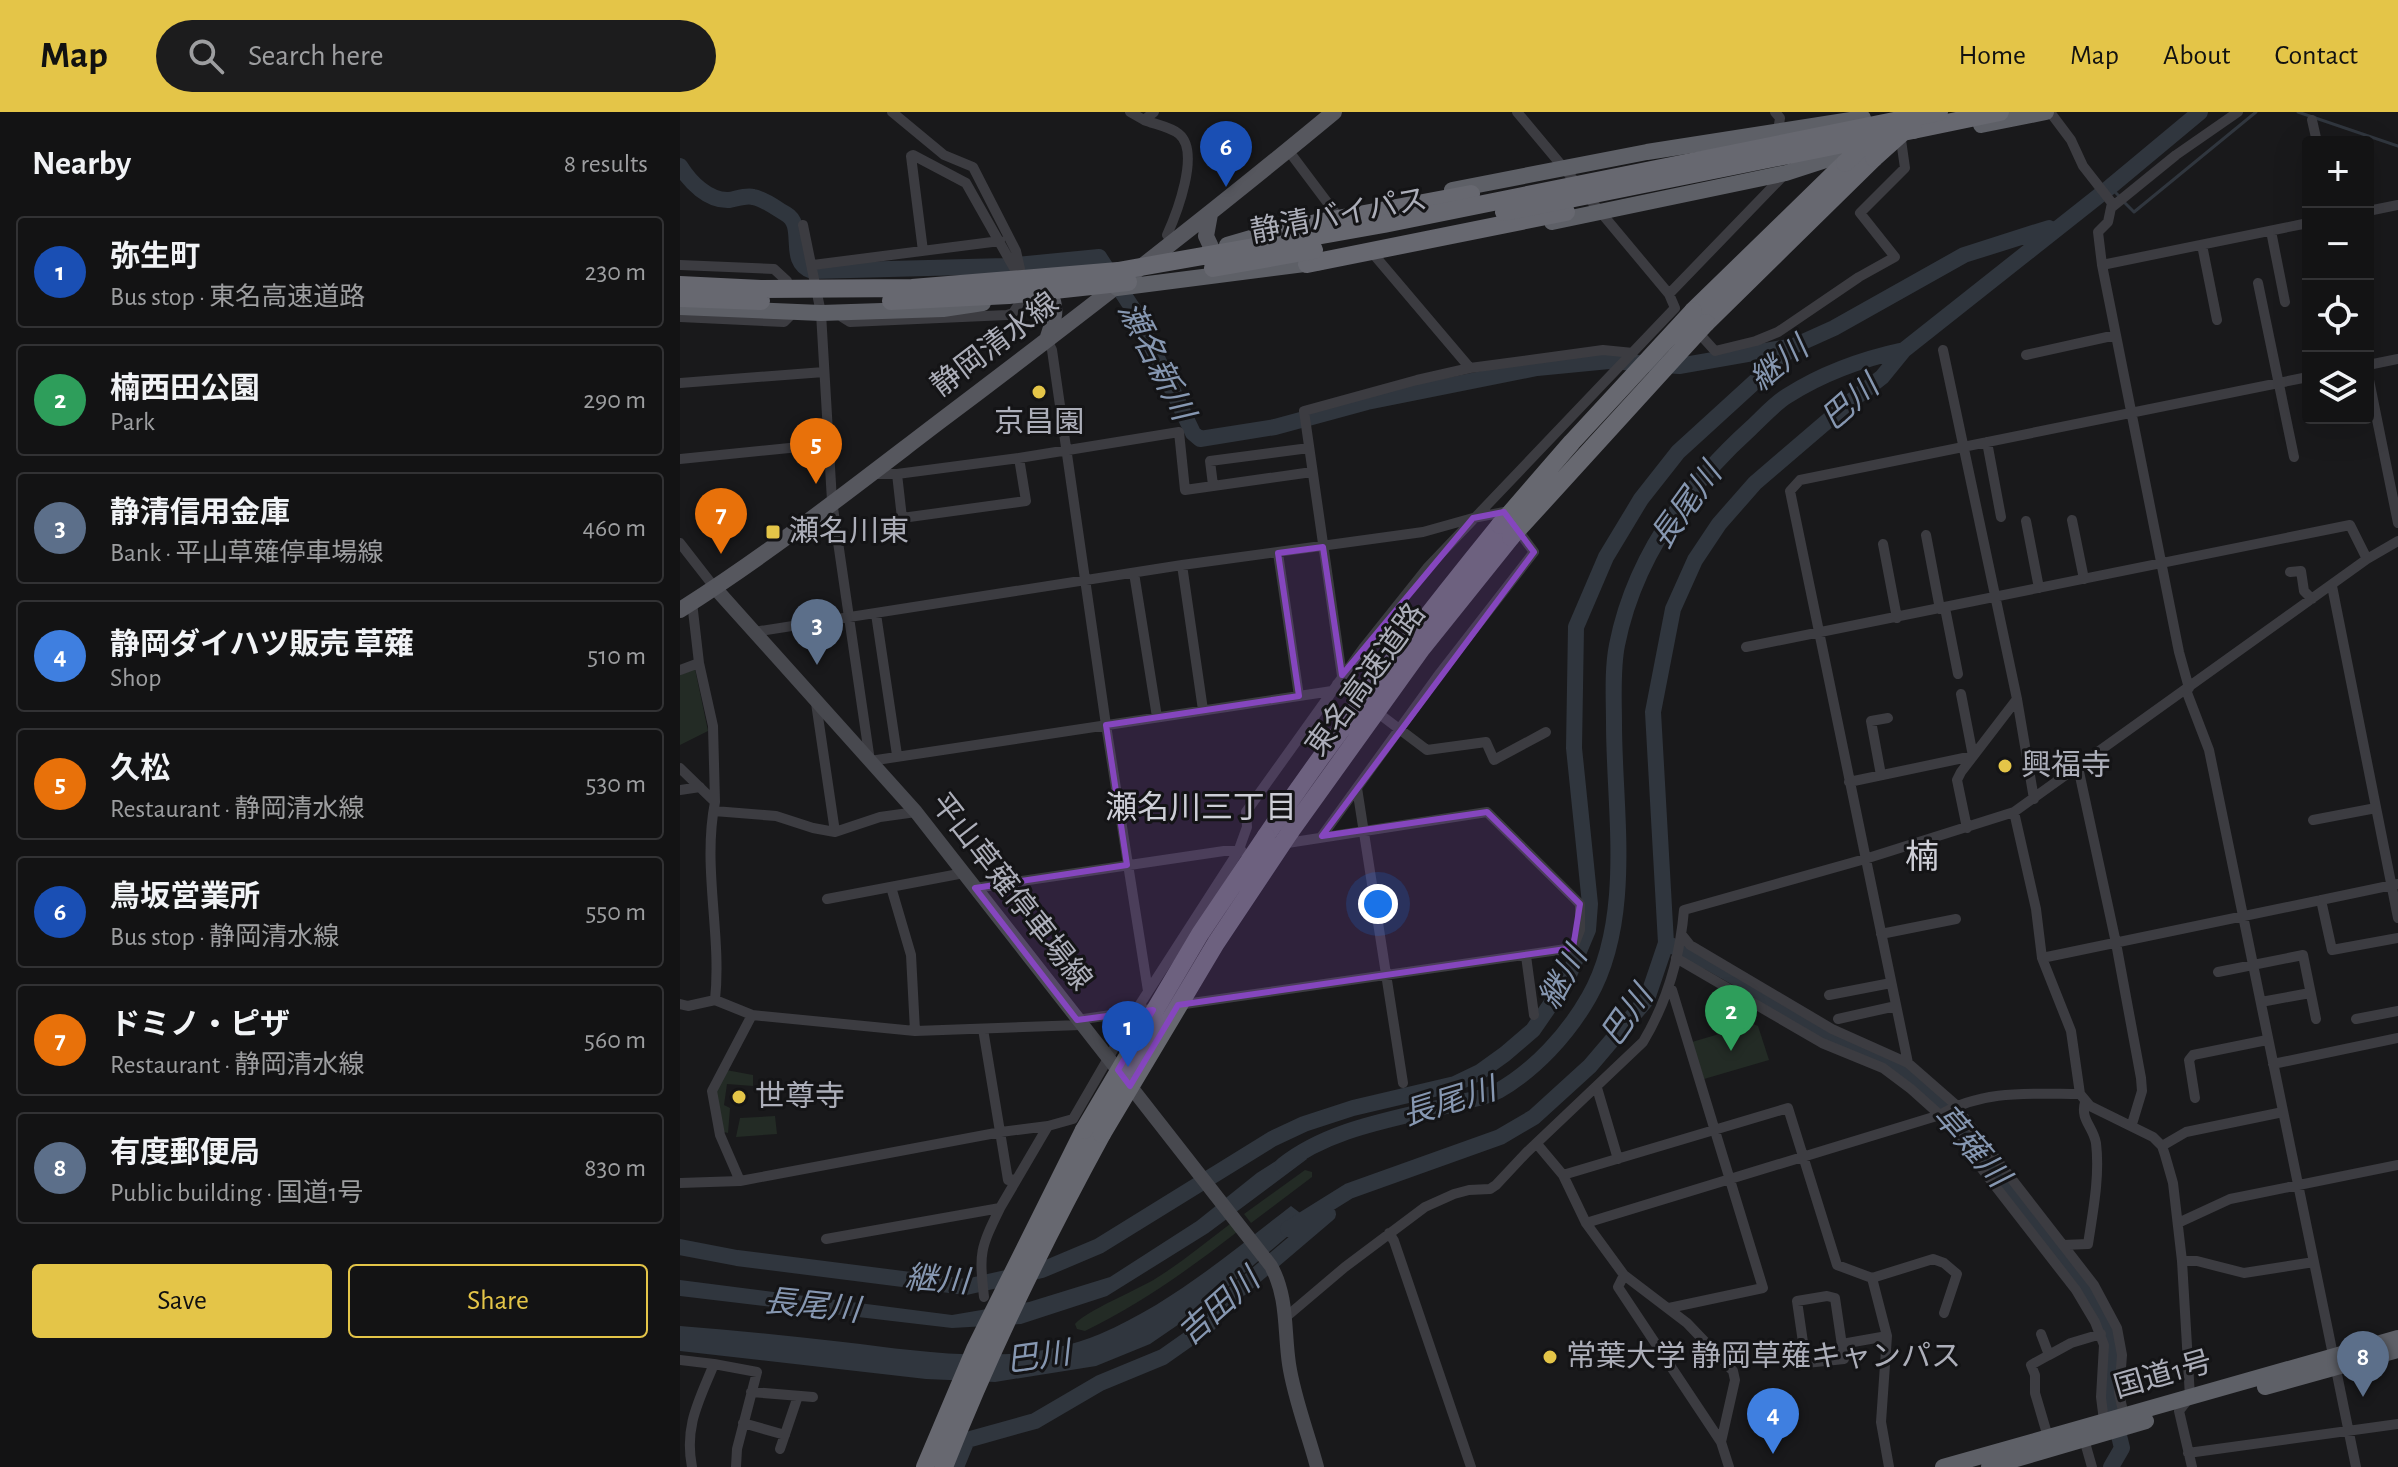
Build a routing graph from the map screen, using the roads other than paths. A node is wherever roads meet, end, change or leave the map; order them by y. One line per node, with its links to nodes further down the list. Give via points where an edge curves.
1 (892, 112): 44 (street, via 944,155 973,167 1016,251)
2 (1130, 112): 12 (street)
3 (1154, 112): 12 (street)
4 (1517, 112): 19 (street)
5 (1775, 112): 15 (street, via 1780,118)
6 (1939, 112): 13 (highway, 静清バイパス, bridge)
7 (2000, 112): 13 (highway, 静清バイパス)
8 (2048, 112): 13 (highway); 22 (street)
9 (2238, 112): 22 (street)
10 (1325, 115): 17 (main road, 静岡清水線)
11 (1847, 117): 13 (highway); 15 (highway); 18 (street)
12 (1144, 120): 21 (street, via 1179,133 1186,143)
13 (1908, 120): 18 (highway, 東名高速道路, bridge); 18 (highway); 31 (highway, bridge, via 1767,137); 40 (highway, bridge, via 1828,155); 48 (highway, 静清バイパス, bridge, via 1370,227 1118,271 912,288); 52 (highway, 静清バイパス, bridge, via 1276,257 1130,281 921,300); 57 (highway, 東名高速道路, bridge, via 1874,158); 57 (street, via 1905,168 1860,213 1895,257 1778,332 1742,344 1715,351)
14 (2312, 120): 16 (street)
15 (1778, 131): 19 (highway)
16 (2316, 136)
17 (1288, 150): 26 (main road, 静岡清水線); 27 (street)
18 (1844, 158): 20 (highway); 57 (highway, 東名高速道路)
19 (1562, 167): 25 (street); 27 (highway)
20 (1786, 173): 25 (highway); 51 (street)
21 (1180, 205): 30 (street); 33 (street)
22 (2112, 205): 42 (street, via 2108,222 2098,232)
23 (2398, 205): 24 (street)
24 (2374, 210)
25 (1601, 213): 38 (highway); 51 (street)
26 (1210, 214): 30 (main road, 静岡清水線); 36 (main road, via 1206,236)
27 (1336, 214): 31 (highway)
28 (2302, 224): 32 (street)
29 (803, 225): 43 (street)
30 (1192, 228): 39 (main road, 静岡清水線)
31 (1279, 230): 36 (highway)
32 (2271, 231): 35 (street); 53 (street)
33 (1167, 235)
34 (1000, 241): 37 (street); 37 (street, via 966,183 913,155); 44 (street)
35 (2202, 245): 42 (street); 59 (street)
36 (1212, 249): 39 (highway)
37 (923, 251): 43 (street)
38 (1375, 256): 40 (highway); 67 (street)
39 (1147, 263): 44 (highway); 49 (main road, 静岡清水線)
40 (1307, 264): 49 (highway)
41 (680, 265): 46 (street, via 774,269)
42 (2102, 265): 60 (street)
43 (814, 273): 44 (highway, via 909,282); 46 (highway); 56 (street)
44 (1019, 274)
45 (680, 277): 46 (highway)
46 (787, 281)
47 (2258, 283): 71 (street)
48 (680, 285)
49 (1118, 288): 50 (highway); 61 (main road, 静岡清水線)
50 (1050, 294): 56 (highway, via 943,309); 61 (main road, via 1055,315)
51 (1669, 294): 57 (street)
52 (680, 298)
53 (2285, 302)
54 (680, 307): 55 (highway)
55 (795, 311): 56 (highway); 58 (street, via 784,322)
56 (821, 313): 68 (street)
57 (1691, 314): 63 (street); 92 (highway, 東名高速道路, bridge, via 1572,442)
58 (680, 317)
59 (2217, 320)
60 (2116, 335): 64 (street); 73 (street)
61 (1047, 340): 78 (street); 83 (main road, 静岡清水線)
62 (1943, 350): 76 (street)
63 (1633, 353): 67 (street, via 1603,350); 88 (street)
64 (2026, 355)
65 (2398, 359): 66 (street)
66 (2374, 364)
67 (1470, 368): 77 (street, via 1304,411)
68 (824, 372): 70 (street); 75 (street)
69 (2302, 378): 71 (street)
70 (680, 383)
71 (2281, 383): 73 (street); 79 (street)
72 (2374, 405): 91 (street)
73 (2132, 413): 74 (street); 100 (street)
74 (1987, 442): 76 (street); 87 (street)
75 (829, 444): 81 (street); 86 (street)
76 (1963, 447): 109 (street); 117 (street, via 1800,480 1790,491)
77 (1309, 448): 82 (street); 85 (street, via 1210,461)
78 (1067, 450): 80 (street); 85 (street, via 1179,432 1185,490); 105 (street)
79 (2294, 457)
80 (1019, 458): 84 (street); 84 (street, via 1026,501 902,518)
81 (680, 459)
82 (1312, 472): 85 (street); 97 (street)
83 (870, 474): 84 (street); 86 (main road, 静岡清水線)
84 (897, 474)
85 (1213, 485)
86 (832, 501): 107 (main road, 静岡清水線); 114 (street)
87 (2001, 517)
88 (1473, 518): 97 (street, via 1423,532); 122 (street); 134 (street, via 1504,512 1534,552)
89 (2072, 520): 104 (street)
90 (2026, 521): 108 (street)
91 (2398, 523)
92 (1506, 531): 213 (highway, 東名高速道路, bridge, via 1290,832); 213 (highway, 東名高速道路, bridge, via 1411,636 1313,766 1200,934)
93 (1926, 535): 112 (street)
94 (2398, 541): 99 (street)
95 (680, 543): 107 (street)
96 (1883, 544): 115 (street)
97 (1323, 547): 98 (street); 122 (street)
98 (1278, 553): 101 (street); 125 (street)
99 (2367, 559): 100 (street, via 2350,525); 106 (street)
100 (2163, 563): 104 (street); 123 (street)
101 (1182, 565): 103 (street); 129 (street)
102 (2290, 572): 110 (street, via 2301,571 2304,591)
103 (1134, 573): 105 (street); 131 (street)
104 (2084, 579): 108 (street)
105 (1087, 581): 113 (street); 133 (street)
106 (2332, 586): 110 (street); 148 (street)
107 (715, 588): 111 (main road, 静岡清水線); 116 (main road, 平山草薙停車場線)
108 (2039, 588): 109 (street)
109 (1995, 597): 112 (street); 127 (street)
110 (2312, 599): 123 (street)
111 (686, 606): 119 (street)
112 (1943, 608): 115 (street); 121 (street)
113 (876, 614): 114 (street); 136 (street)
114 (847, 617): 116 (street); 138 (street)
115 (1897, 618): 117 (street)
116 (754, 632): 128 (main road, 平山草薙停車場線)
117 (1819, 634): 118 (street); 142 (street)
118 (1746, 647)
119 (699, 663): 120 (street); 147 (street, via 713,726)
120 (680, 670)
121 (1958, 674)
122 (1337, 684): 125 (street); 126 (street); 156 (street, via 1246,812)
123 (2188, 689): 139 (street); 165 (street, via 2209,750)
124 (1961, 694): 137 (street)
125 (1299, 696): 129 (street)
126 (1353, 696)
127 (2017, 699): 137 (street); 146 (street)
128 (816, 702): 138 (main road, 平山草薙停車場線); 154 (street)
129 (1203, 710): 131 (street)
130 (1382, 716): 134 (street)
131 (1157, 717): 133 (street)
132 (1888, 718): 141 (street, via 1871,721)
133 (1106, 725): 136 (street); 158 (street)
134 (1399, 729): 135 (street, via 1427,750 1486,742 1494,760); 144 (street)
135 (1546, 732)
136 (897, 755): 138 (street)
137 (1973, 756): 141 (street); 152 (street, via 1957,780)
138 (870, 761): 149 (main road, 平山草薙停車場線)
139 (2078, 767): 146 (street); 171 (street)
140 (680, 768): 143 (street)
141 (1881, 775): 142 (street)
142 (1849, 782): 157 (street)
143 (700, 787): 145 (street); 147 (street)
144 (1357, 788): 153 (street); 155 (street)
145 (680, 790)
146 (2034, 799): 150 (street)
147 (714, 807): 154 (street); 183 (street, via 710,870 718,940)
148 (2376, 808): 151 (street); 160 (street)
149 (916, 812): 154 (street); 159 (main road, 平山草薙停車場線)
150 (2014, 812): 152 (street); 174 (street)
151 (2313, 820)
152 (1967, 828): 157 (street)
153 (1363, 830): 155 (street); 172 (street, via 1487,812 1580,904 1580,930 1573,948); 177 (street)
154 (835, 832)
155 (1322, 836): 156 (street)
156 (1238, 852): 158 (street); 180 (street)
157 (1865, 859): 168 (street); 169 (street, via 1684,910)
158 (1127, 865): 162 (street); 180 (street)
159 (964, 873): 161 (street); 162 (main road, 平山草薙停車場線)
160 (2395, 884): 164 (street); 166 (street)
161 (891, 887): 163 (street); 196 (street, via 911,955)
162 (975, 888): 194 (main road, 平山草薙停車場線)
163 (827, 899)
164 (2321, 900): 165 (street); 170 (street, via 2332,950)
165 (2243, 917): 171 (street); 175 (street)
166 (2398, 918)
167 (1956, 919): 168 (street)
168 (1881, 934): 178 (street)
169 (1682, 935): 173 (street); 200 (street, via 1690,945 1832,1029)
170 (2398, 938)
171 (2116, 943): 174 (street); 209 (street, via 2142,1091)
172 (1526, 956): 177 (street); 190 (street)
173 (1676, 958): 179 (street); 208 (street, via 1822,1043 1883,1068)
174 (2042, 958): 204 (street, via 2071,1031)
175 (2253, 964): 176 (street); 181 (street, via 2303,955); 184 (street)
176 (2218, 972)
177 (1386, 975): 188 (street); 202 (street)
178 (1891, 983): 182 (street); 186 (street)
179 (1669, 987): 203 (street, via 1643,1042); 211 (street)
180 (1148, 991): 188 (street)
181 (2310, 993): 184 (street); 192 (street)
182 (1829, 995)
183 (715, 1000): 185 (street); 189 (street)
184 (2261, 1002): 198 (street)
185 (680, 1004)
186 (1896, 1006): 191 (street); 200 (street)
187 (2398, 1011): 193 (street)
188 (1135, 1012): 194 (street); 199 (street)
189 (752, 1015): 196 (street); 222 (street, via 712,1091 720,1135)
190 (1534, 1015)
191 (1838, 1019)
192 (2316, 1019)
193 (2356, 1019)
194 (1079, 1022): 195 (street); 199 (main road, 平山草薙停車場線)
195 (983, 1029): 196 (street); 212 (street)
196 (915, 1031)
197 (2398, 1038): 201 (street)
198 (2267, 1040): 201 (street); 205 (street, via 2193,1055 2189,1060)
199 (1109, 1059): 210 (street, via 1073,1119); 240 (main road, 平山草薙停車場線, via 1271,1266)
200 (1908, 1063): 206 (street)
201 (2273, 1064): 207 (street)
202 (1403, 1083)
203 (1597, 1088): 214 (street); 217 (street)
204 (2083, 1098): 206 (street, via 2008,1093); 209 (street); 232 (street, via 2083,1117 2095,1138 2095,1204 2088,1244)
205 (2195, 1098)
206 (1956, 1106): 208 (street); 226 (street)
207 (2283, 1112): 215 (street, via 2186,1132); 224 (street)
208 (1940, 1115): 216 (street); 229 (street)
209 (2132, 1124): 215 (street)
210 (1048, 1126): 212 (street); 220 (street)
211 (1715, 1130): 216 (street, via 1788,1108); 217 (street); 221 (street)
212 (1001, 1132): 220 (street, via 1008,1180); 222 (street)
213 (1093, 1132): 268 (highway, 東名高速道路, via 1018,1257); 269 (highway, 東名高速道路)
214 (1537, 1144): 219 (street); 230 (street, via 1490,1189 1454,1194)
215 (2162, 1146): 228 (street)
216 (1803, 1158): 221 (street); 236 (street, via 1837,1265)
217 (1618, 1159): 219 (street)
218 (2398, 1165): 224 (street)
219 (1563, 1175): 227 (street)
220 (1017, 1179): 225 (street)
221 (1731, 1180): 227 (street); 238 (street, via 1763,1288)
222 (740, 1181): 223 (street)
223 (680, 1183)
224 (2297, 1185): 228 (street, via 2230,1199); 234 (street)
225 (1000, 1208): 231 (street); 237 (street, via 982,1247)
226 (2039, 1213): 229 (street); 232 (street)
227 (1586, 1223): 235 (street)
228 (2178, 1223): 233 (street)
229 (2026, 1224): 242 (street)
230 (1389, 1233): 240 (street); 271 (street)
231 (826, 1239)
232 (2063, 1245): 255 (street, via 2094,1285 2117,1328)
233 (2182, 1261): 234 (street, via 2244,1273); 254 (street)
234 (2314, 1262): 249 (street)
235 (1624, 1275): 238 (street); 263 (street, via 1618,1287)
236 (1872, 1278): 239 (street, via 1927,1259 1944,1263 1957,1274); 243 (street)
237 (984, 1297)
238 (1669, 1308): 263 (street, via 1733,1371)
239 (1944, 1313)
240 (1286, 1317): 270 (main road, 平山草薙停車場線, via 1289,1365)
241 (2041, 1334): 247 (street)
242 (2101, 1334): 247 (street); 256 (street)
243 (1887, 1336): 245 (street); 273 (street, via 1881,1409)
244 (2398, 1338): 249 (highway, 国道1号)
245 (1842, 1344): 245 (street, via 1844,1359 1806,1363 1797,1301 1835,1298)
246 (2398, 1350): 249 (highway, 国道1号)
247 (2049, 1355): 261 (street, via 2031,1365)
248 (680, 1360): 250 (street)
249 (2334, 1362): 254 (highway, 国道1号); 259 (street)
250 (714, 1364): 251 (street, via 757,1372); 266 (street, via 687,1444)
251 (751, 1392): 252 (street); 257 (street)
252 (798, 1396): 253 (street); 260 (street)
253 (813, 1397)
254 (2184, 1404): 255 (highway, 国道1号); 262 (highway, 国道1号); 265 (street)
255 (2124, 1416): 256 (highway, 国道1号)
256 (2104, 1421): 261 (highway, 国道1号)
257 (743, 1423): 260 (street); 267 (street)
258 (2398, 1424): 259 (street)
259 (2349, 1431): 265 (street); 278 (street)
260 (785, 1435): 264 (street)
261 (2048, 1437): 274 (highway, 国道1号)
262 (2084, 1439): 275 (highway, 国道1号); 276 (street)
263 (1721, 1442): 272 (street)
264 (780, 1449)
265 (2188, 1453): 277 (street)
266 (692, 1467)
267 (736, 1467)
268 (925, 1467)
269 (944, 1467)
270 (1317, 1467)
271 (1471, 1467)
272 (1729, 1467)
273 (1889, 1467)
274 (1943, 1467)
275 (1989, 1467)
276 (2092, 1467)
277 (2192, 1467)
278 (2356, 1467)

